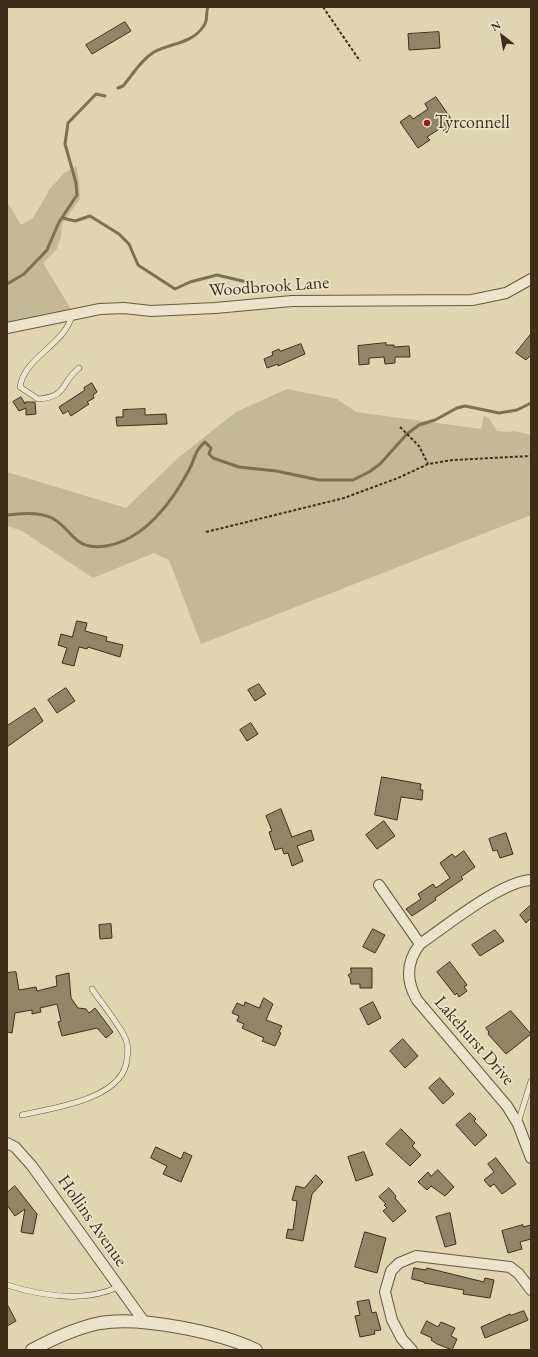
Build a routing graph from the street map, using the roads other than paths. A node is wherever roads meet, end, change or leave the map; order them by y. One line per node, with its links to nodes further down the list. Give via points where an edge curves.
1 (531, 279): 2 (street, Woodbrook Lane, via 506,293 472,300 292,301 151,311 124,308)
2 (72, 315): 3 (street, Woodbrook Lane); 4 (lane, via 64,331 22,376 20,387 38,400 52,398 62,391 70,375)
3 (7, 328)
4 (79, 368)
5 (531, 880): 7 (street, via 502,889)
6 (379, 885): 7 (street)
7 (420, 944): 11 (street, Lakehurst Drive, via 414,952 408,975 411,991 499,1096)
8 (92, 989): 10 (lane, via 126,1039 127,1064 121,1077 95,1095 70,1105)
9 (531, 1081): 11 (lane)
10 (22, 1115)
11 (518, 1124): 13 (street, Lakehurst Drive)
12 (7, 1143): 15 (street, Hollins Avenue, via 15,1147 32,1166)
13 (531, 1158)
14 (7, 1284): 15 (lane, via 25,1291 80,1297 98,1295)
15 (118, 1287): 17 (street, Hollins Avenue)
16 (531, 1290): 20 (street, via 519,1274 510,1268 416,1256 399,1263 391,1271 385,1292 392,1320 402,1339)
17 (145, 1323): 18 (street, via 101,1323 57,1337); 19 (street, via 209,1333)
18 (32, 1350)
19 (256, 1350)
20 (412, 1350)

